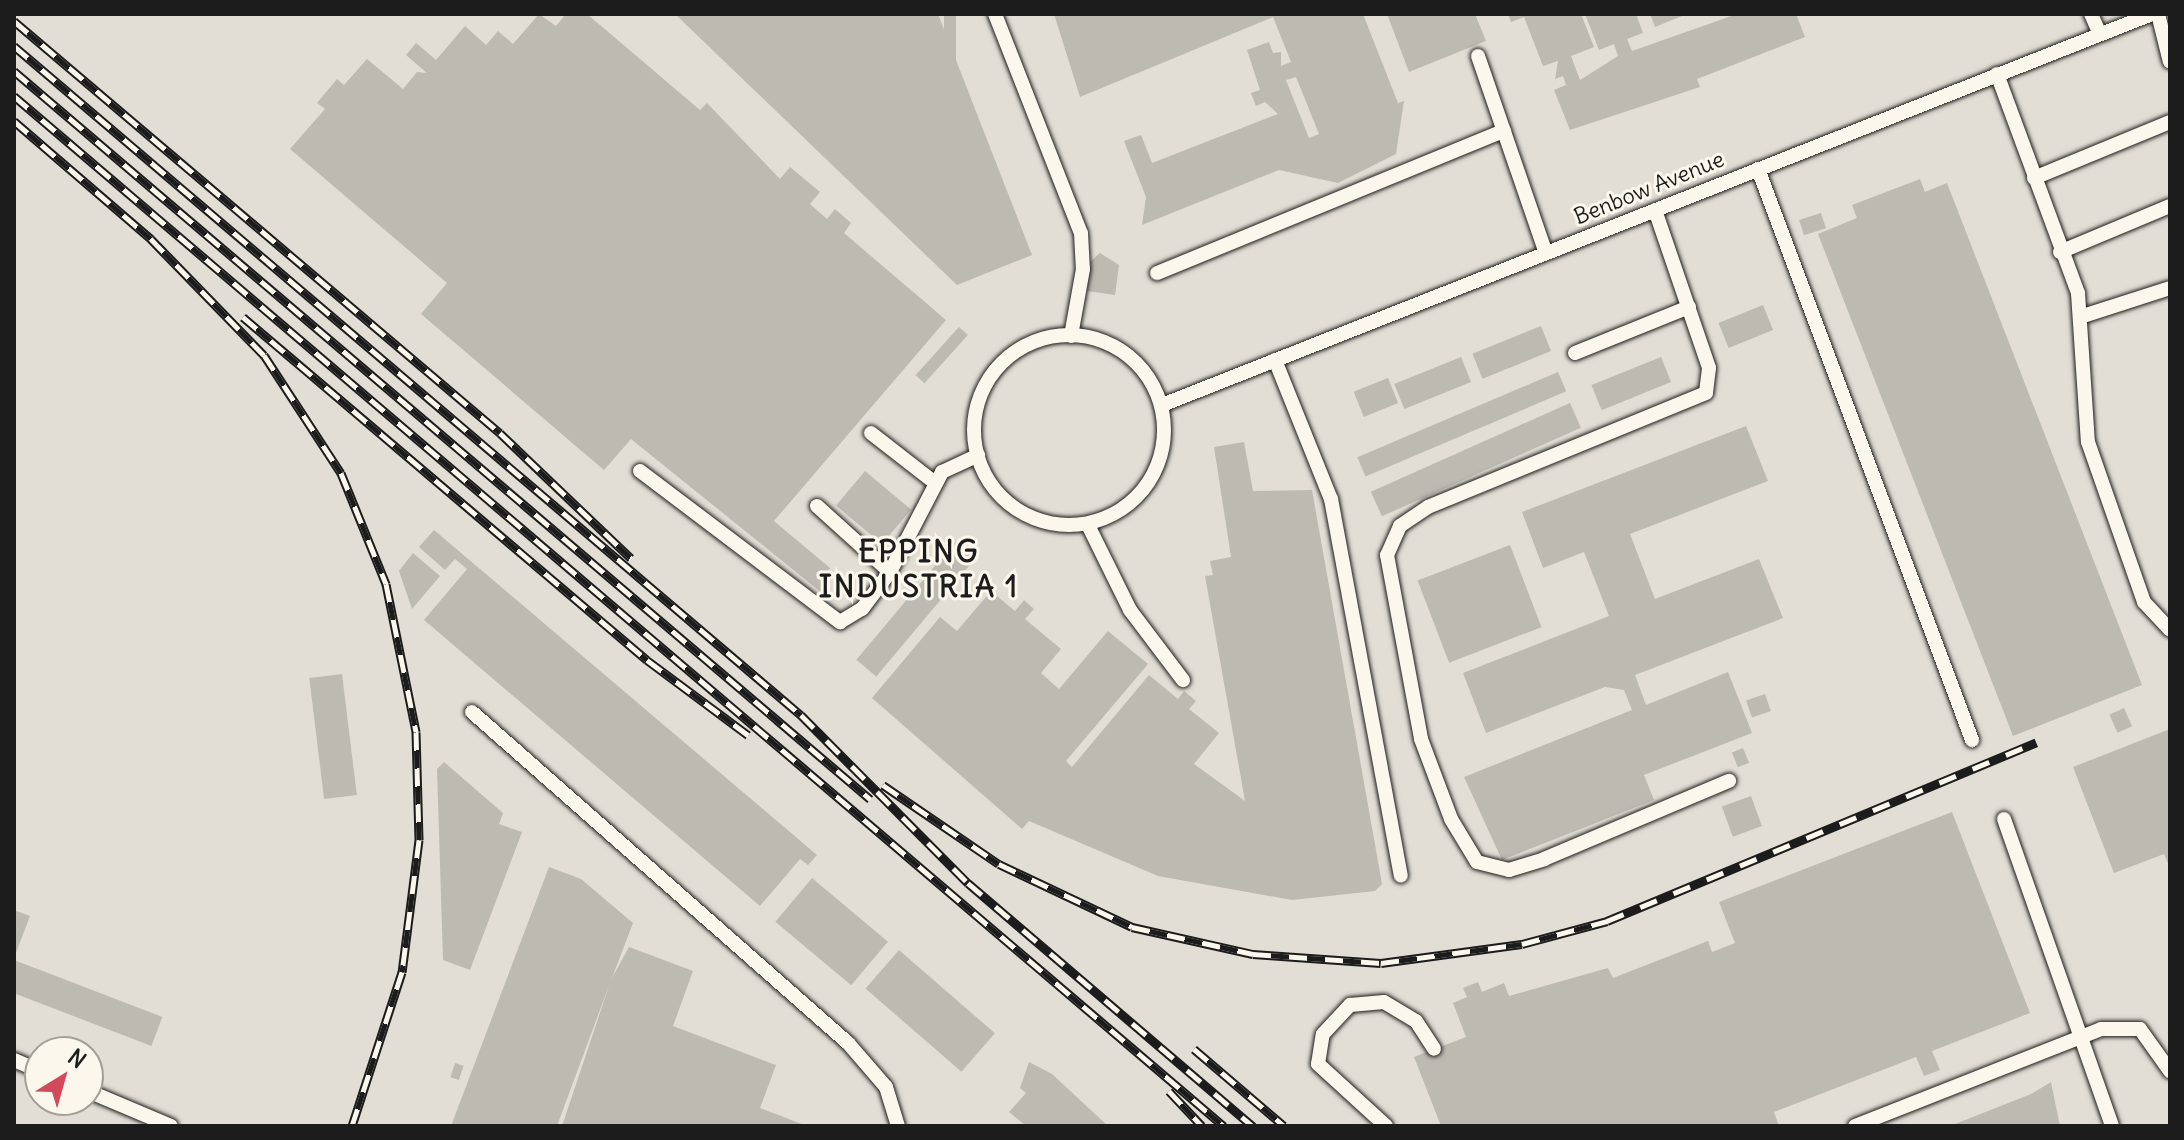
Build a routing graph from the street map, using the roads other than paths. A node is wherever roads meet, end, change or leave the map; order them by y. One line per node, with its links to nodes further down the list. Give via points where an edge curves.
1 (995, 14): 20 (lane, via 1081,233 1083,269)
2 (2091, 14): 4 (lane)
3 (2155, 14): 4 (lane, Benbow Avenue); 6 (lane)
4 (2100, 34): 7 (lane, Benbow Avenue)
5 (1478, 56): 9 (lane)
6 (2170, 62)
7 (1997, 74): 10 (lane, Benbow Avenue); 11 (lane)
8 (2170, 122): 11 (lane)
9 (1504, 131): 15 (lane); 16 (lane)
10 (1758, 169): 13 (lane, Benbow Avenue); 34 (lane)
11 (2034, 178): 14 (lane)
12 (2170, 206): 14 (lane)
13 (1655, 210): 15 (lane, Benbow Avenue); 18 (lane)
14 (2060, 252): 19 (lane)
15 (1546, 253): 22 (lane, Benbow Avenue)
16 (1157, 273)
17 (2170, 288): 19 (lane)
18 (1689, 307): 21 (lane); 35 (lane, via 1710,381 1694,404 1428,507 1400,526 1387,555 1421,739 1451,819 1477,862 1509,870 1544,859)
19 (2083, 316): 31 (lane, via 2088,442 2144,602)
20 (1071, 336): 23 (lane, via 1120,349 1146,373); 25 (lane, via 1019,348 992,372 976,403)
21 (1575, 353)
22 (1275, 360): 23 (lane, Benbow Avenue); 37 (lane, via 1331,499)
23 (1162, 405): 29 (lane, via 1165,440 1155,474 1134,502)
24 (871, 433): 27 (lane)
25 (978, 455): 27 (lane); 29 (lane, via 1004,501 1034,520)
26 (640, 471): 30 (lane, via 828,620 853,616)
27 (934, 482): 30 (lane)
28 (817, 506): 30 (lane)
29 (1088, 525): 32 (lane, via 1130,610)
30 (890, 572)
31 (2170, 630)
32 (1183, 680)
33 (472, 712): 43 (lane, via 848,1043 886,1087)
34 (1972, 740)
35 (1729, 781)
36 (2004, 819): 38 (lane)
37 (1401, 876)
38 (2083, 1037): 40 (lane, via 2140,1029); 45 (lane); 46 (lane)
39 (1434, 1049): 44 (lane, via 1416,1021 1384,1002 1350,1005 1323,1034 1318,1064)
40 (2170, 1071)
41 (104, 1098): 42 (lane)
42 (171, 1126)
43 (898, 1126)
44 (1386, 1126)
45 (1855, 1126)
46 (2112, 1126)

